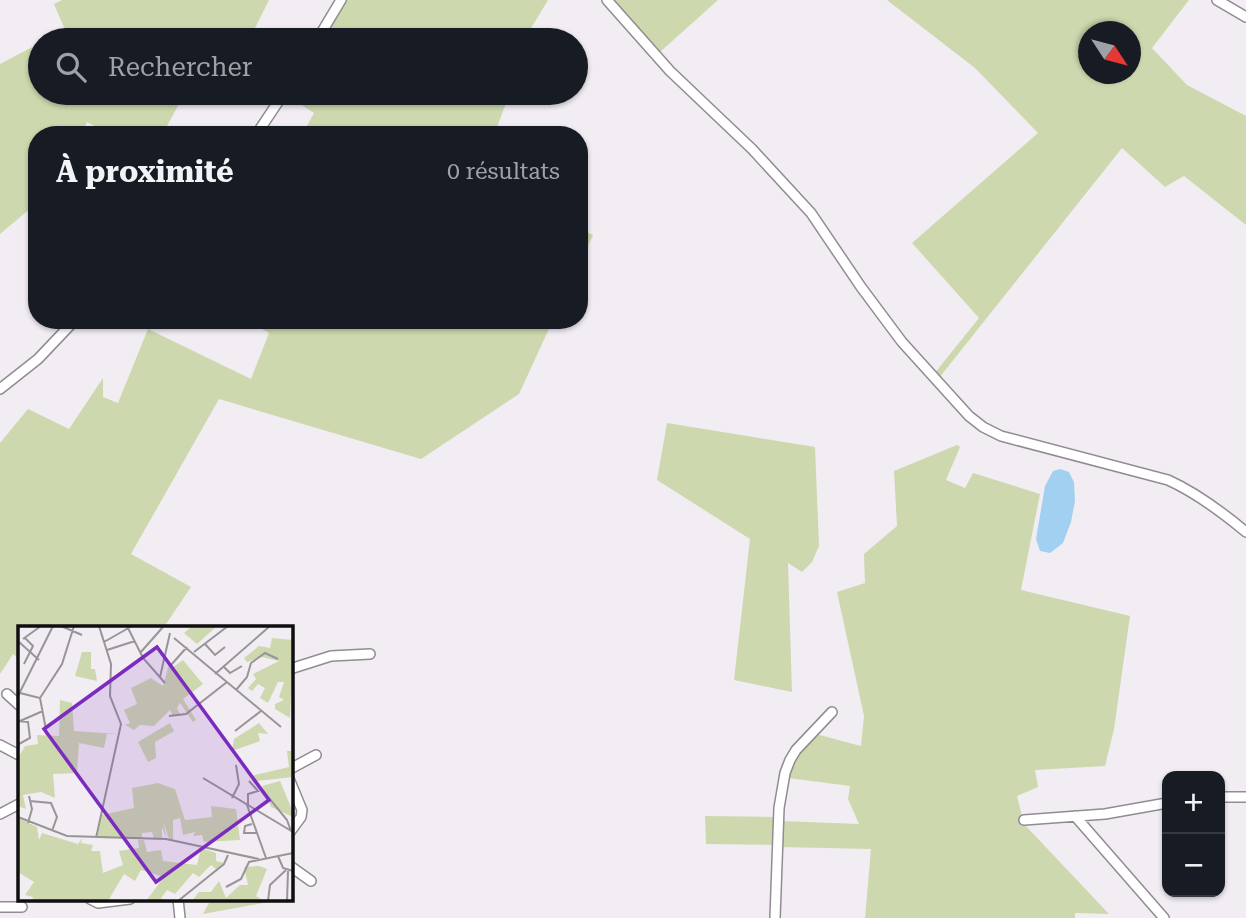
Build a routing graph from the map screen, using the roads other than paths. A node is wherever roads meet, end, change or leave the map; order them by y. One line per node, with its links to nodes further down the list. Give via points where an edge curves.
1 (341, 0): 5 (street)
2 (607, 0): 10 (street, via 670,71 811,213 902,342 978,424 1001,436 1168,480)
3 (1217, 0): 4 (street)
4 (1246, 17)
5 (324, 28)
6 (276, 105): 7 (street)
7 (262, 126)
8 (66, 329): 9 (street)
9 (0, 389)
10 (1246, 532)
11 (370, 654): 12 (street, via 331,656)
12 (292, 669)
13 (7, 694): 14 (street)
14 (18, 704)
15 (832, 712): 39 (street, via 796,750 785,773 779,808)
16 (0, 746): 17 (street)
17 (18, 755)
18 (316, 755): 19 (street)
19 (292, 768)
20 (292, 786): 28 (street, via 302,810)
21 (1225, 797): 22 (street)
22 (1246, 797)
23 (1162, 804): 26 (street)
24 (18, 805): 25 (street)
25 (0, 814)
26 (1076, 816): 27 (street); 40 (street)
27 (1024, 820)
28 (292, 829)
29 (292, 867): 30 (street)
30 (311, 881)
31 (92, 900): 32 (street)
32 (122, 900)
33 (178, 900): 38 (street)
34 (0, 907): 35 (street)
35 (11, 907): 36 (street); 37 (street)
36 (22, 907)
37 (9, 918)
38 (180, 918)
39 (775, 918)
40 (1164, 918)

